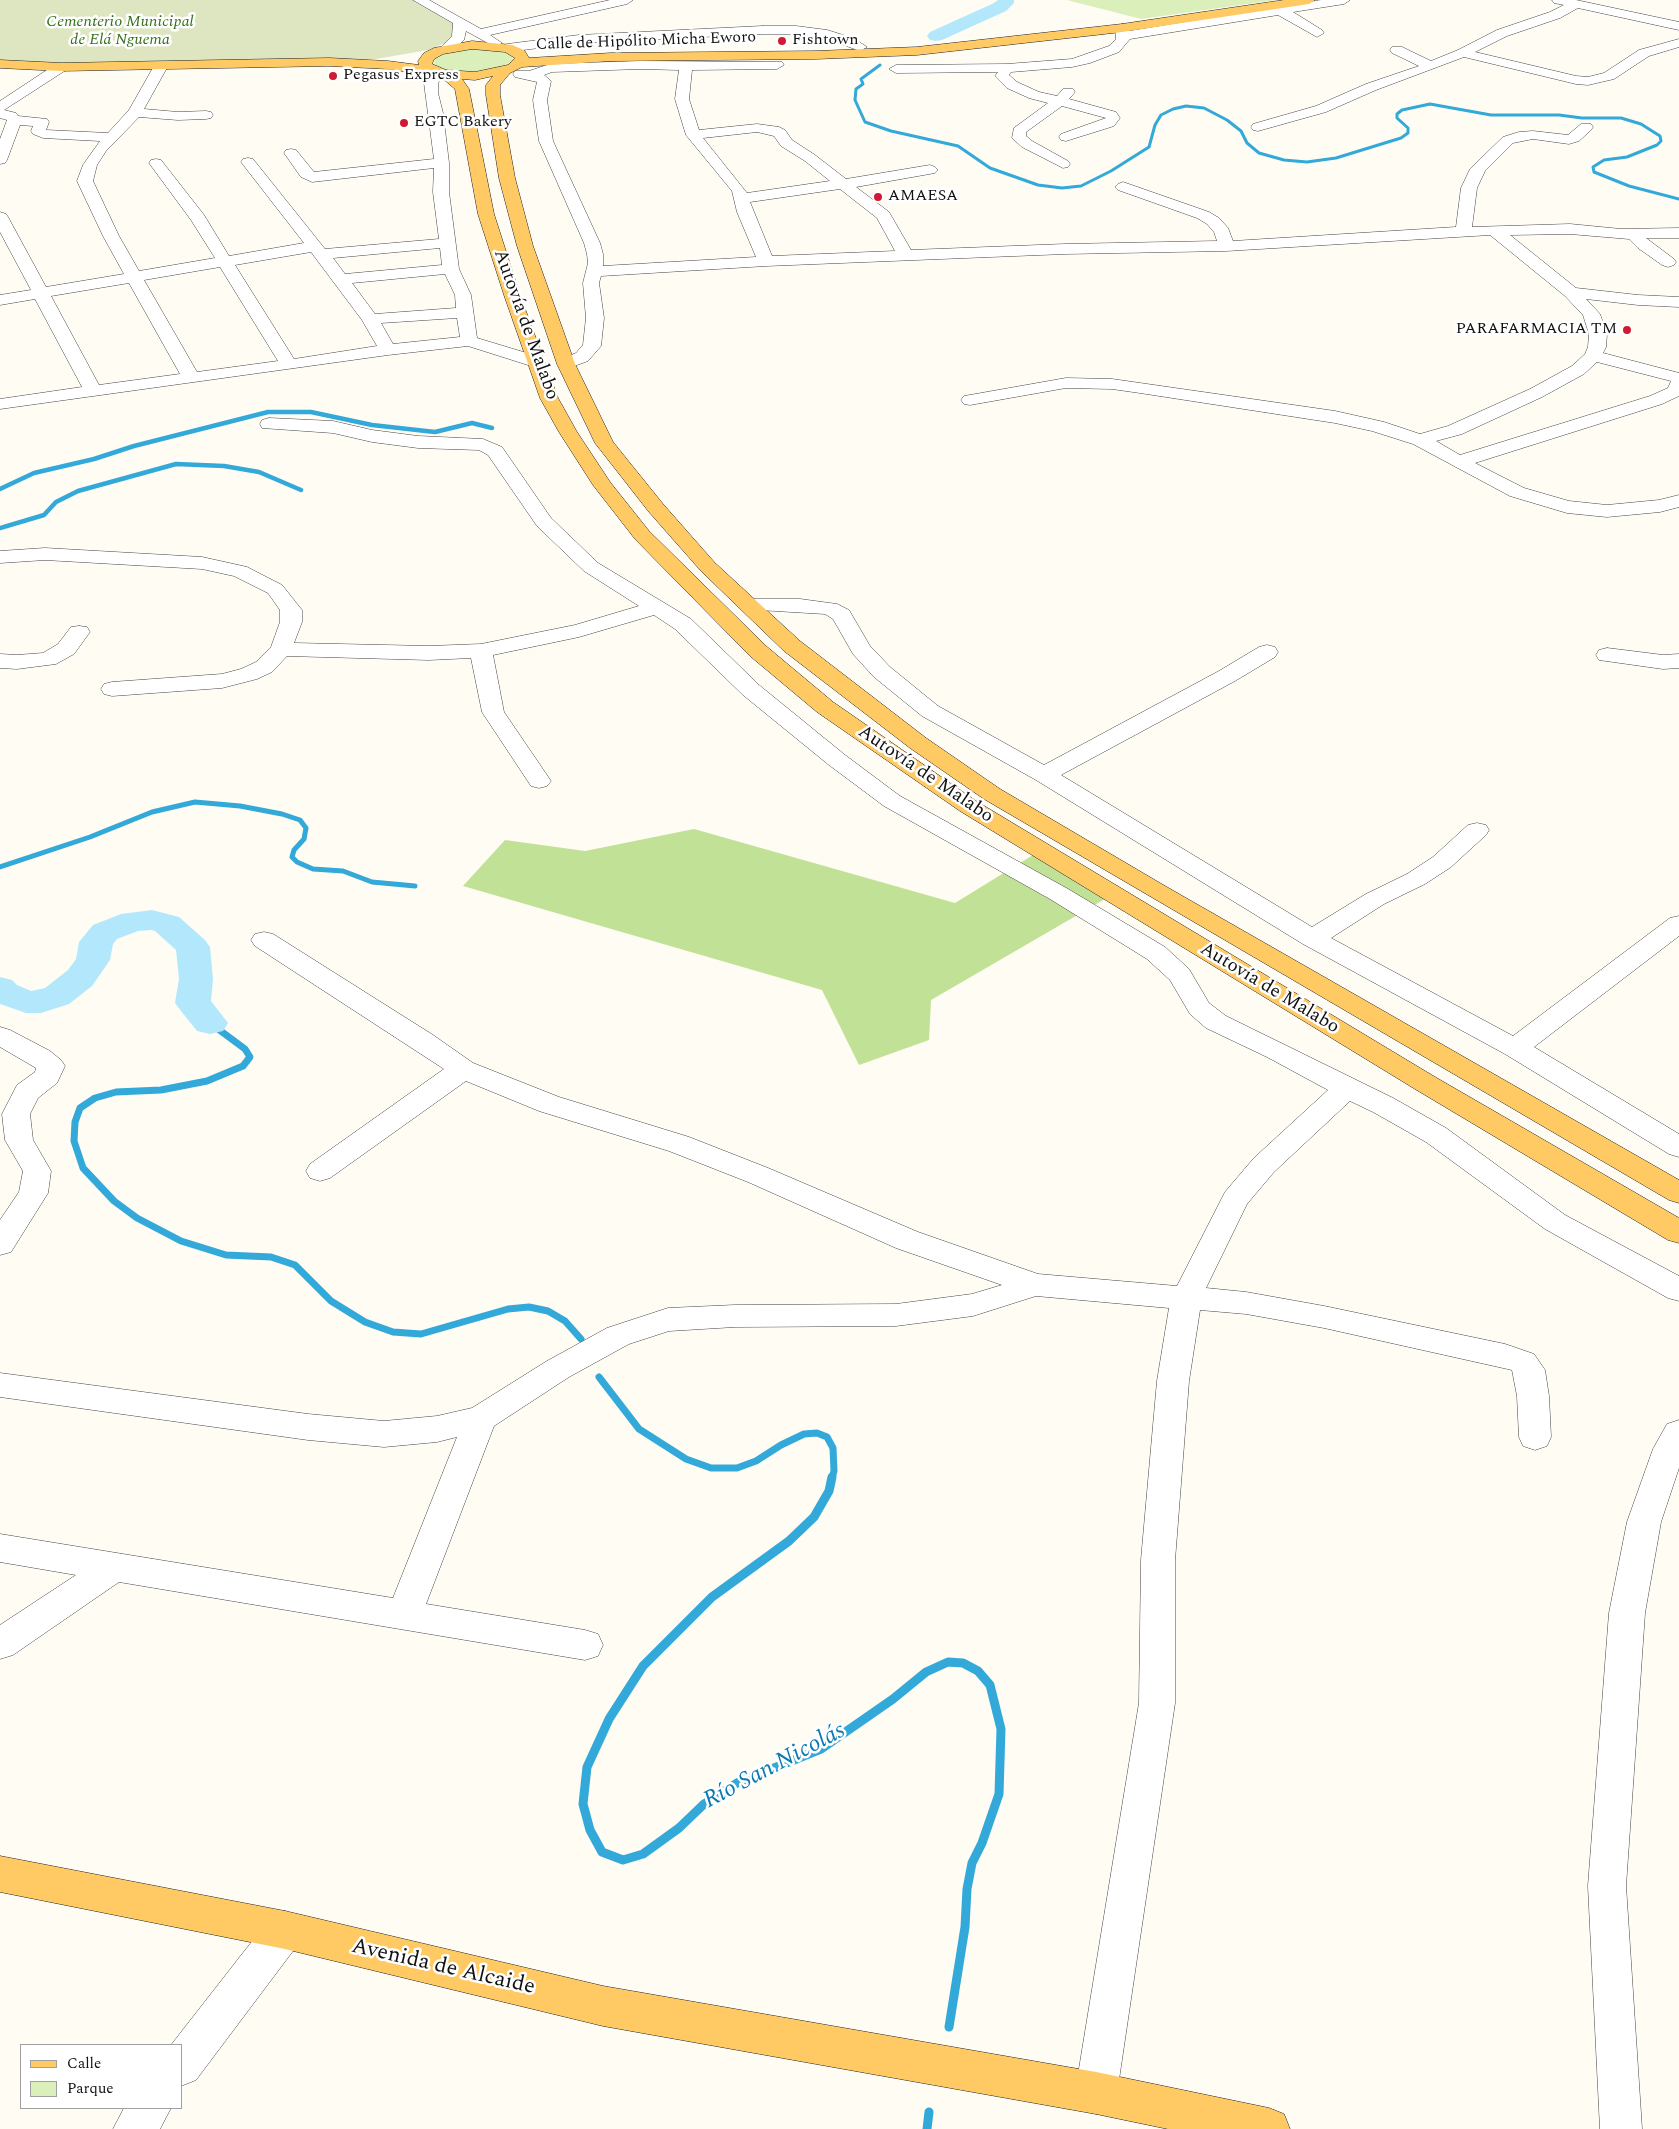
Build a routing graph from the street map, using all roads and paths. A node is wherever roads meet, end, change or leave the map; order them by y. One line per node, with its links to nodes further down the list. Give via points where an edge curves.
1 (419, 0): 9 (street)
2 (628, 0): 12 (street)
3 (1244, 0): 15 (main road, Calle de Hipólito Micha Eworo, via 1019,33)
4 (1309, 0): 11 (main road, Calle de Hipólito Micha Eworo)
5 (1344, 0): 8 (street)
6 (1556, 0): 7 (street)
7 (1576, 4): 10 (street); 20 (street, via 1555,15 1502,33)
8 (1280, 10): 11 (street); 13 (street)
9 (459, 21): 12 (street); 17 (street, via 459,37)
10 (1679, 26)
11 (1123, 32): 22 (street, via 1123,40 1114,49); 30 (main road, Calle de Hipólito Micha Eworo, via 917,51 612,57)
12 (480, 33): 16 (street)
13 (1317, 33)
14 (1679, 43): 19 (street)
15 (860, 47): 16 (main road, Calle de Hipólito Micha Eworo); 16 (street, via 827,34 804,31 673,29 654,36 579,39)
16 (506, 48): 17 (main road, Calle de Hipólito Micha Eworo, via 472,45); 30 (main road, via 519,53 522,58)
17 (442, 50): 23 (main road, via 401,57); 33 (main road, via 425,61 426,66)
18 (1397, 50): 28 (street)
19 (1656, 50): 20 (street, via 1644,53 1609,76 1588,81); 21 (street)
20 (1463, 53): 28 (street)
21 (1670, 57)
22 (1086, 60): 31 (street, via 1053,66); 35 (street)
23 (329, 62): 26 (main road); 33 (main road, via 388,65)
24 (0, 64): 29 (main road)
25 (778, 65): 27 (street)
26 (161, 66): 29 (main road); 37 (street)
27 (686, 66): 34 (street, via 550,68); 43 (street, via 682,99)
28 (1432, 66): 42 (street, via 1321,109)
29 (61, 67): 36 (street)
30 (510, 68): 33 (main road, Calle de Hipólito Micha Eworo, via 475,76); 34 (street); 82 (main road, Autovía de Malabo, via 493,85 507,178 525,246)
31 (1008, 68): 32 (street); 35 (street, via 1002,76 1012,85 1034,95)
32 (896, 69)
33 (440, 73): 50 (street, via 431,83 431,93); 81 (main road, Autovía de Malabo, via 462,89 486,214)
34 (529, 76): 69 (street, via 543,78 544,81 540,100 546,141 592,243 596,263)
35 (1061, 100): 45 (street, via 1111,114 1113,118 1109,123); 51 (street, via 1019,131 1019,138)
36 (0, 107)
37 (135, 112): 39 (street); 44 (street)
38 (0, 114): 40 (street)
39 (206, 115)
40 (14, 120): 44 (street, via 42,122 38,131 43,134); 47 (street)
41 (1586, 126): 58 (street, via 1569,140 1533,136 1508,140 1478,169 1469,188)
42 (1258, 127)
43 (693, 135): 53 (street, via 770,128); 55 (street, via 739,190)
44 (110, 137): 70 (street, via 90,166 86,181 111,236)
45 (1066, 137)
46 (291, 153): 50 (street, via 306,174 312,177)
47 (0, 160)
48 (248, 162): 63 (street)
49 (156, 163): 66 (street)
50 (442, 163): 61 (street, via 441,192)
51 (1064, 164)
52 (930, 170): 53 (street)
53 (842, 184): 55 (street); 64 (street, via 883,215)
54 (1123, 187): 62 (street, via 1208,218 1222,231)
55 (742, 198): 65 (street)
56 (0, 217): 73 (street)
57 (1494, 230): 58 (street); 60 (street, via 1570,229); 72 (street)
58 (1463, 232): 62 (street)
59 (1679, 233): 60 (street)
60 (1634, 234): 67 (street)
61 (447, 243): 63 (street); 68 (street)
62 (1226, 246): 64 (street)
63 (318, 250): 66 (street); 71 (street)
64 (904, 255): 65 (street)
65 (766, 260): 69 (street)
66 (226, 261): 70 (street); 83 (street)
67 (1668, 262)
68 (451, 269): 71 (street); 76 (street, via 463,295)
69 (594, 272): 82 (street, via 591,283 595,318 592,346 582,357)
70 (136, 277): 73 (street); 84 (street)
71 (341, 279): 77 (street)
72 (1571, 292): 75 (street); 80 (street, via 1591,314 1598,334)
73 (42, 294): 74 (street); 87 (street)
74 (0, 300)
75 (1679, 302)
76 (465, 312): 77 (street); 78 (street)
77 (370, 319): 79 (street)
78 (469, 341): 79 (street); 81 (street)
79 (388, 350): 83 (street)
80 (1593, 356): 85 (street); 91 (street, via 1578,370 1536,393 1455,430)
81 (534, 361): 118 (main road, Autovía de Malabo, via 568,432 642,534 758,651 825,707 968,806 1425,1083)
82 (566, 364): 95 (main road, Autovía de Malabo, via 604,443 708,567)
83 (290, 365): 84 (street)
84 (191, 378): 87 (street)
85 (1679, 378)
86 (1679, 383): 92 (street, via 1675,391 1656,400)
87 (93, 391): 89 (street)
88 (970, 400): 91 (street, via 1066,382 1112,384 1335,417)
89 (0, 404)
90 (269, 424): 96 (street, via 333,427 418,442 483,445 495,451 544,522 591,567)
91 (1420, 440): 92 (street)
92 (1458, 462): 93 (street, via 1518,492 1567,507 1607,511)
93 (1679, 501)
94 (0, 557): 98 (street, via 45,554 170,560 240,571 274,589 291,610 291,622)
95 (749, 605): 105 (street, via 830,608 841,616 861,649 882,672 930,711); 117 (main road, Autovía de Malabo, via 792,646 918,743 992,794)
96 (656, 608): 99 (street, via 579,632); 114 (street, via 683,624 751,690 892,800 1156,953 1180,975 1199,1008 1216,1022)
97 (79, 632): 102 (street, via 66,649 48,659)
98 (281, 649): 99 (street, via 429,653); 104 (street, via 264,667 240,678)
99 (481, 651): 106 (street, via 493,712)
100 (1267, 652): 105 (street)
101 (1607, 655): 103 (street)
102 (0, 661)
103 (1679, 661)
104 (112, 689)
105 (1044, 776): 109 (street)
106 (538, 782)
107 (1477, 830): 109 (street, via 1442,862)
108 (1679, 924): 112 (street)
109 (1312, 938): 112 (street)
110 (264, 940): 113 (street)
111 (0, 1036): 119 (street, via 51,1066 47,1077 27,1092 16,1114 19,1140 37,1171 33,1193)
112 (1515, 1048): 115 (street)
113 (463, 1069): 116 (street); 120 (street, via 549,1104 679,1144 907,1240)
114 (1346, 1088): 121 (street, via 1436,1135 1555,1222); 122 (street, via 1264,1165 1235,1199)
115 (1679, 1147)
116 (320, 1170)
117 (1679, 1193)
118 (1679, 1232)
119 (0, 1244)
120 (1036, 1285): 122 (street); 124 (street, via 973,1305 896,1315 735,1316 668,1320 618,1336)
121 (1679, 1290)
122 (1186, 1298): 126 (street, via 1246,1303 1324,1317 1523,1362 1531,1377); 135 (street, via 1173,1381 1158,1560 1158,1703)
123 (0, 1385): 124 (street, via 308,1427 384,1434 437,1429)
124 (481, 1418): 129 (street)
125 (1679, 1433): 139 (street, via 1669,1449 1644,1522 1627,1613 1606,1886)
126 (1535, 1437)
127 (0, 1548): 128 (street)
128 (116, 1566): 129 (street); 130 (street)
129 (404, 1614): 131 (street)
130 (0, 1644)
131 (585, 1645)
132 (0, 1874): 133 (main road, Avenida de Alcaide)
133 (285, 1930): 134 (street); 135 (main road, Avenida de Alcaide, via 603,2006)
134 (182, 2065)
135 (1096, 2093): 138 (main road)
136 (149, 2109): 137 (street)
137 (134, 2129)
138 (1268, 2129)
139 (1621, 2129)

